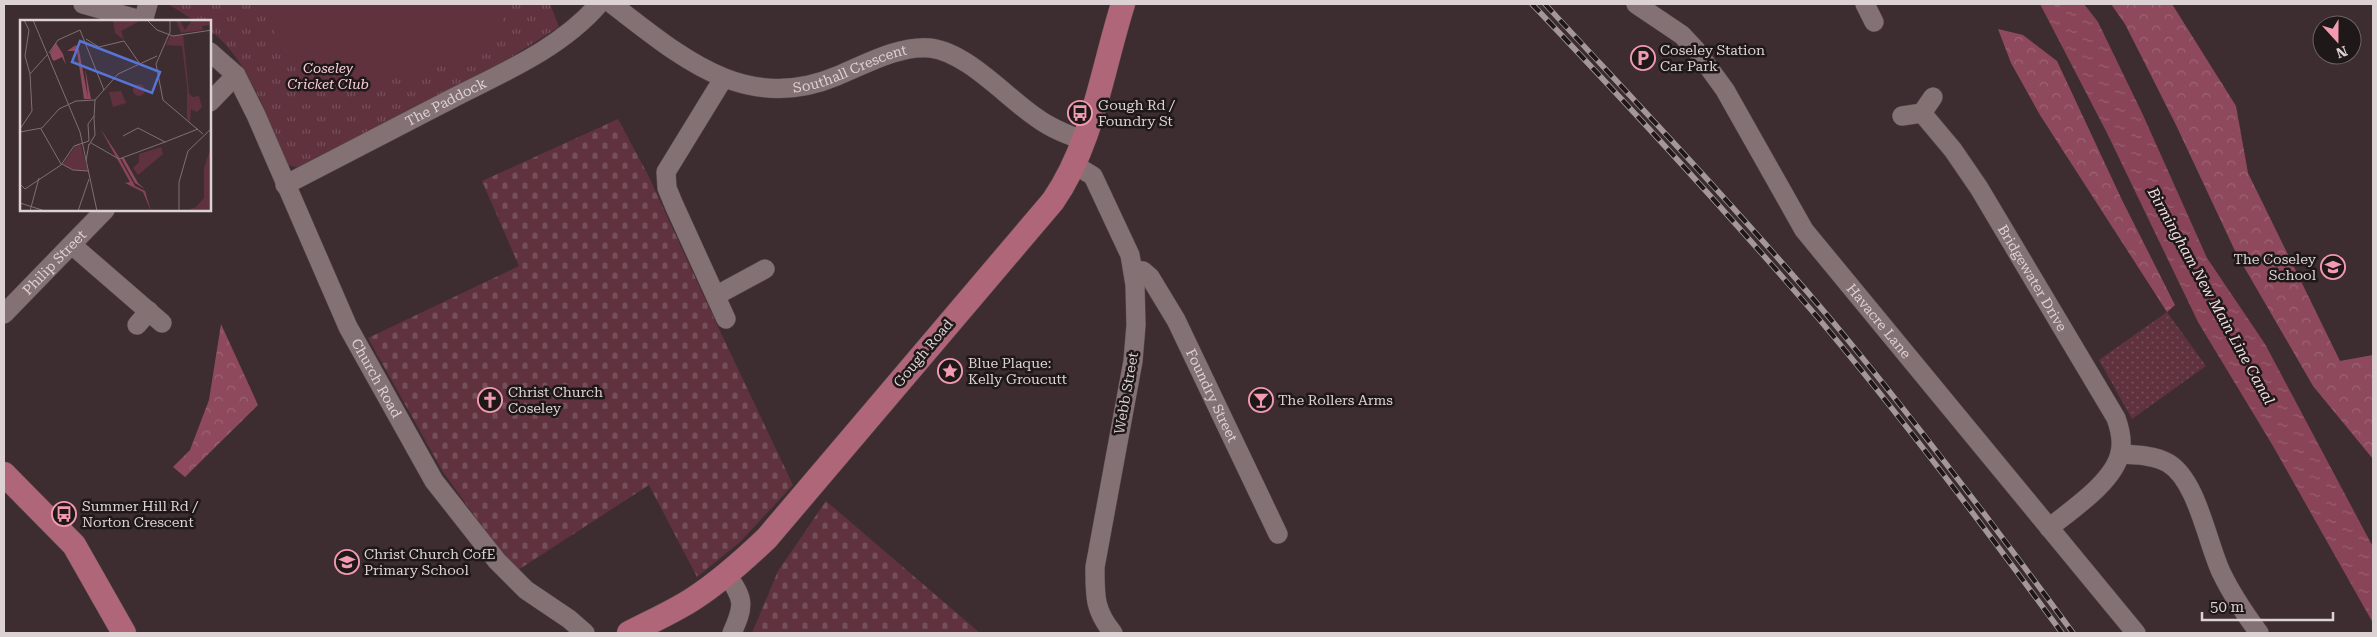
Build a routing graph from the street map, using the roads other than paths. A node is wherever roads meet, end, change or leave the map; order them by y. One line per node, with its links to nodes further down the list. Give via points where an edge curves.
1 (83, 4): 8 (street)
2 (148, 4): 9 (street)
3 (599, 4): 20 (street, The Paddock, via 564,36 524,62)
4 (612, 4): 13 (street, Southall Crescent, via 678,55)
5 (1123, 4): 18 (main road, Gough Road)
6 (1636, 4): 31 (street, Havacre Lane, via 1682,35 1696,50 1725,90 1804,230)
7 (1865, 4): 10 (street)
8 (139, 20)
9 (143, 20)
10 (1874, 22)
11 (211, 53): 12 (street)
12 (236, 75): 15 (street); 20 (street, Church Road)
13 (723, 79): 18 (street, Southall Crescent, via 785,89 832,79 902,51 931,48 960,59 1042,122); 25 (street, via 666,172 667,188 674,205)
14 (1933, 97): 16 (street)
15 (211, 101)
16 (1922, 113): 17 (street); 29 (street, Bridgewater Drive, via 1979,188 2110,405 2120,431)
17 (1902, 116)
18 (1084, 142): 19 (main road, Gough Road)
19 (1075, 165): 24 (street, Webb Street, via 1093,176); 33 (main road, Gough Road, via 1053,201 792,511)
20 (285, 185): 35 (street, Church Road, via 348,327 434,481 497,561 526,590)
21 (104, 211): 22 (street, Philip Street)
22 (72, 245): 26 (street, Philip Street); 27 (street)
23 (765, 269): 25 (street)
24 (1134, 270): 32 (street, Foundry Street, via 1150,277 1176,320); 38 (street, Webb Street, via 1136,325 1133,361 1095,567 1095,601 1102,621)
25 (717, 295): 28 (street)
26 (4, 314)
27 (149, 319)
28 (726, 319)
29 (2120, 454): 31 (street, via 2107,478); 40 (street, via 2149,456 2168,463 2178,471 2192,495 2222,573)
30 (4, 474): 34 (main road, via 74,545)
31 (2049, 528): 39 (street, Havacre Lane)
32 (1278, 534)
33 (727, 575): 36 (main road, Gough Road, via 692,600); 37 (street, via 738,590 742,605)
34 (124, 633)
35 (585, 633)
36 (629, 633)
37 (732, 633)
38 (1113, 633)
39 (2136, 633)
40 (2259, 633)

